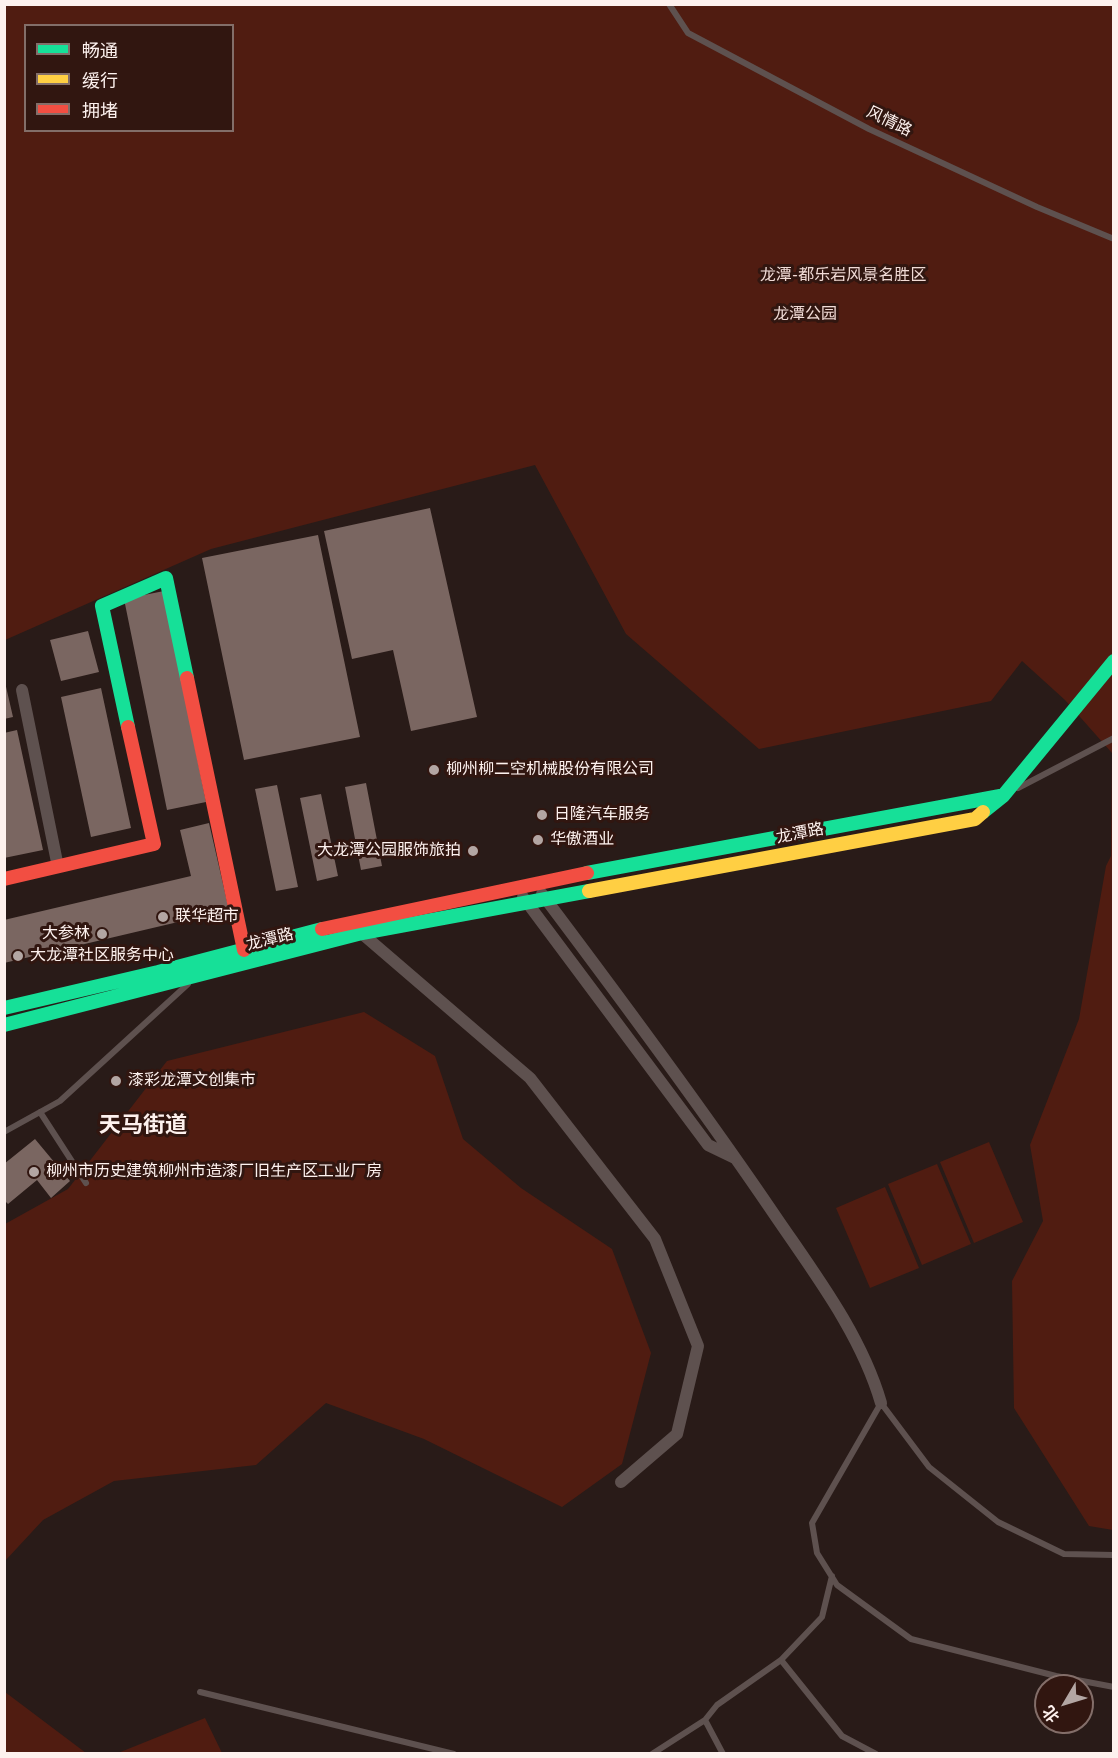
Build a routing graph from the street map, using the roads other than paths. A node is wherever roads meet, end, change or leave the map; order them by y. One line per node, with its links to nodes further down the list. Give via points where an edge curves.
1 (669, 4): 2 (lane, 风情路, via 688,33 859,124)
2 (1113, 239)
3 (1113, 661): 6 (street, 龙潭路)
4 (22, 690): 7 (street)
5 (1113, 738): 6 (lane)
6 (1003, 796): 8 (street, 龙潭路); 12 (street, 龙潭路, via 975,819)
7 (58, 867): 9 (street); 17 (street, via 154,844 102,606 166,579)
8 (592, 873): 10 (street, 龙潭路); 12 (street)
9 (4, 879)
10 (534, 884): 11 (street, 龙潭路); 13 (street)
11 (516, 888): 14 (street); 15 (street, 龙潭路)
12 (596, 889): 13 (street, 龙潭路)
13 (545, 899): 14 (street, 龙潭路); 23 (street)
14 (526, 902): 16 (street, 龙潭路); 23 (street, via 708,1145)
15 (349, 922): 16 (street); 17 (street, 龙潭路)
16 (362, 933): 18 (street, 龙潭路); 26 (street, via 530,1078 656,1239 698,1346 677,1434)
17 (244, 950): 19 (street, 龙潭路)
18 (198, 976): 20 (street, 龙潭路); 21 (lane, via 60,1101)
19 (4, 1008)
20 (4, 1025)
21 (40, 1112): 22 (lane); 24 (lane)
22 (4, 1132)
23 (736, 1158): 25 (street, via 833,1301 874,1381)
24 (86, 1183)
25 (881, 1403): 27 (lane, via 929,1467 998,1522 1064,1554); 28 (lane, via 812,1523 817,1553)
26 (621, 1482)
27 (1113, 1556)
28 (832, 1576): 29 (lane, via 822,1617); 30 (lane, via 837,1585 911,1639)
29 (781, 1660): 32 (lane, via 717,1705); 37 (lane, via 842,1736)
30 (1113, 1688)
31 (200, 1692): 34 (lane)
32 (705, 1720): 33 (lane); 36 (lane)
33 (663, 1750): 35 (lane)
34 (454, 1754)
35 (652, 1754)
36 (723, 1754)
37 (876, 1754)

